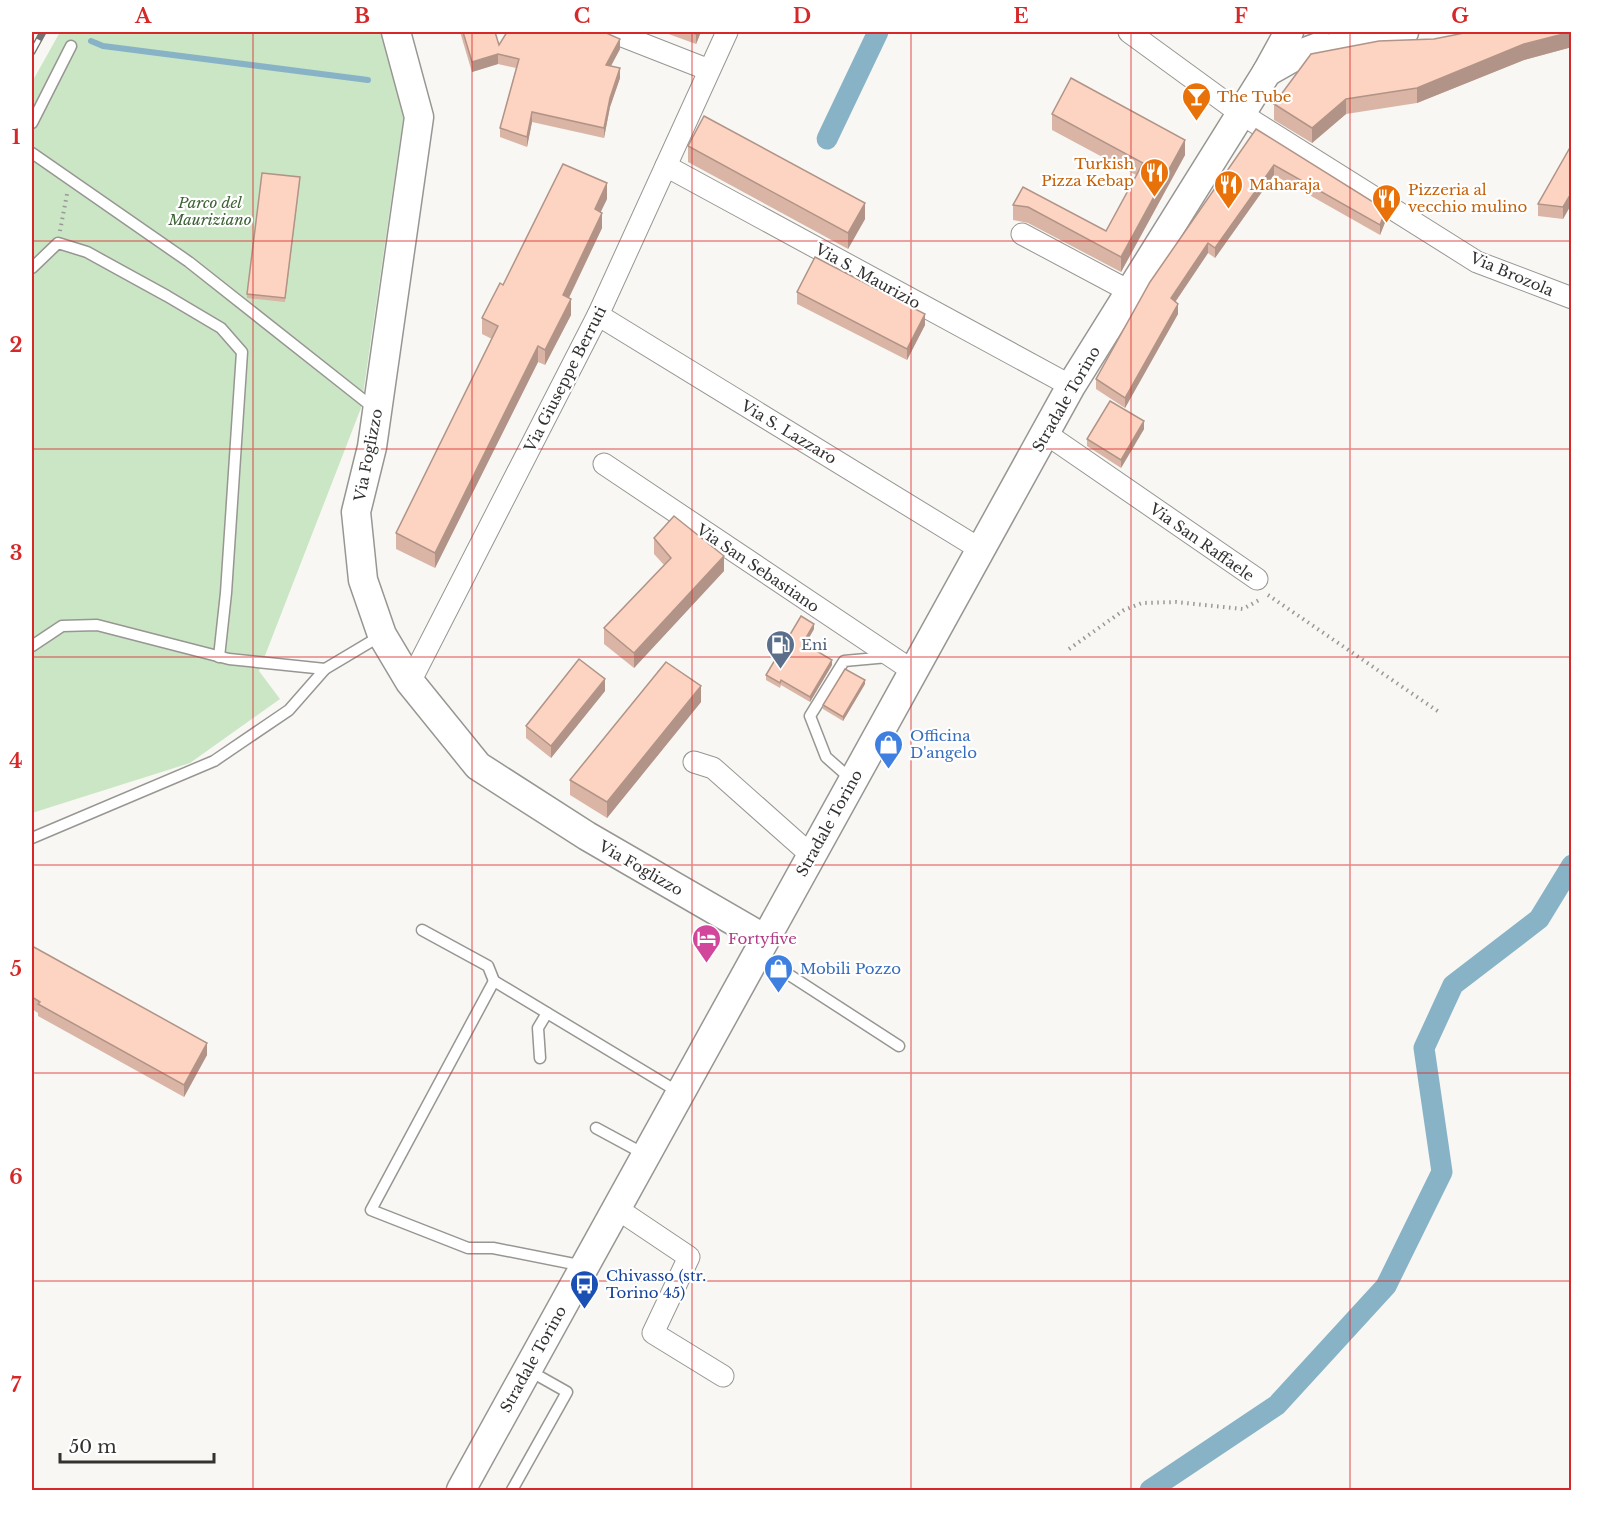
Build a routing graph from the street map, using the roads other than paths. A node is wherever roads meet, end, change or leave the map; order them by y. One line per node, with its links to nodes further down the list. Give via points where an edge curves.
1 (396, 32): 21 (main road, Via Foglizzo, via 419,117)
2 (612, 32): 9 (street)
3 (727, 32): 9 (street, Via Giuseppe Berruti)
4 (1129, 32): 11 (street, Via Brozola)
5 (1289, 32): 10 (main road, Stradale Torino)
6 (1404, 32): 7 (main road, Stradale Torino, via 1385,37)
7 (1329, 38): 10 (main road, Stradale Torino)
8 (71, 46): 12 (lane)
9 (709, 70): 14 (street, Via Giuseppe Berruti)
10 (1267, 72): 11 (main road, Stradale Torino)
11 (1240, 113): 17 (main road, Stradale Torino); 18 (street, Via Brozola, via 1477,262)
12 (32, 123)
13 (32, 153): 21 (lane, via 189,262)
14 (666, 166): 19 (street, Via Giuseppe Berruti); 20 (street, Via S. Maurizio)
15 (1022, 234): 17 (street)
16 (32, 268): 28 (lane, via 58,243 87,252 221,328 242,352)
17 (1129, 291): 20 (main road, Stradale Torino)
18 (1572, 298)
19 (598, 315): 24 (street, Via S. Lazzaro); 31 (street, Via Giuseppe Berruti)
20 (1071, 386): 22 (main road, Stradale Torino)
21 (377, 411): 26 (main road, Via Foglizzo, via 356,512 363,580)
22 (1045, 433): 24 (main road, Stradale Torino); 25 (street, Via San Raffaele)
23 (604, 464): 29 (street, Via San Sebastiano)
24 (980, 549): 29 (main road, Stradale Torino)
25 (1261, 586)
26 (382, 635): 30 (lane); 31 (main road, Via Foglizzo)
27 (32, 646): 28 (lane, via 62,626 97,625)
28 (219, 657): 30 (lane)
29 (902, 664): 33 (main road, Stradale Torino); 33 (lane, via 844,661 810,716 826,757)
30 (324, 669): 34 (lane, via 289,710 214,761)
31 (410, 682): 37 (main road, Via Foglizzo, via 478,766)
32 (694, 762): 35 (street, via 713,768)
33 (853, 780): 35 (main road, Stradale Torino)
34 (32, 837)
35 (811, 855): 37 (main road, Stradale Torino)
36 (422, 930): 38 (lane, via 488,966)
37 (761, 947): 40 (lane); 42 (main road, Stradale Torino)
38 (494, 981): 39 (lane); 46 (lane, via 371,1210 468,1248 494,1248)
39 (548, 1013): 41 (lane, via 538,1028); 42 (lane)
40 (898, 1046)
41 (540, 1058)
42 (680, 1093): 44 (main road, Stradale Torino)
43 (596, 1128): 44 (lane)
44 (646, 1155): 45 (main road, Stradale Torino)
45 (616, 1208): 46 (main road, Stradale Torino); 48 (street, via 690,1257 654,1333)
46 (585, 1266): 47 (main road, Stradale Torino)
47 (527, 1370): 49 (main road, Stradale Torino); 50 (lane, via 567,1392)
48 (723, 1376)
49 (461, 1491)
50 (512, 1491)

